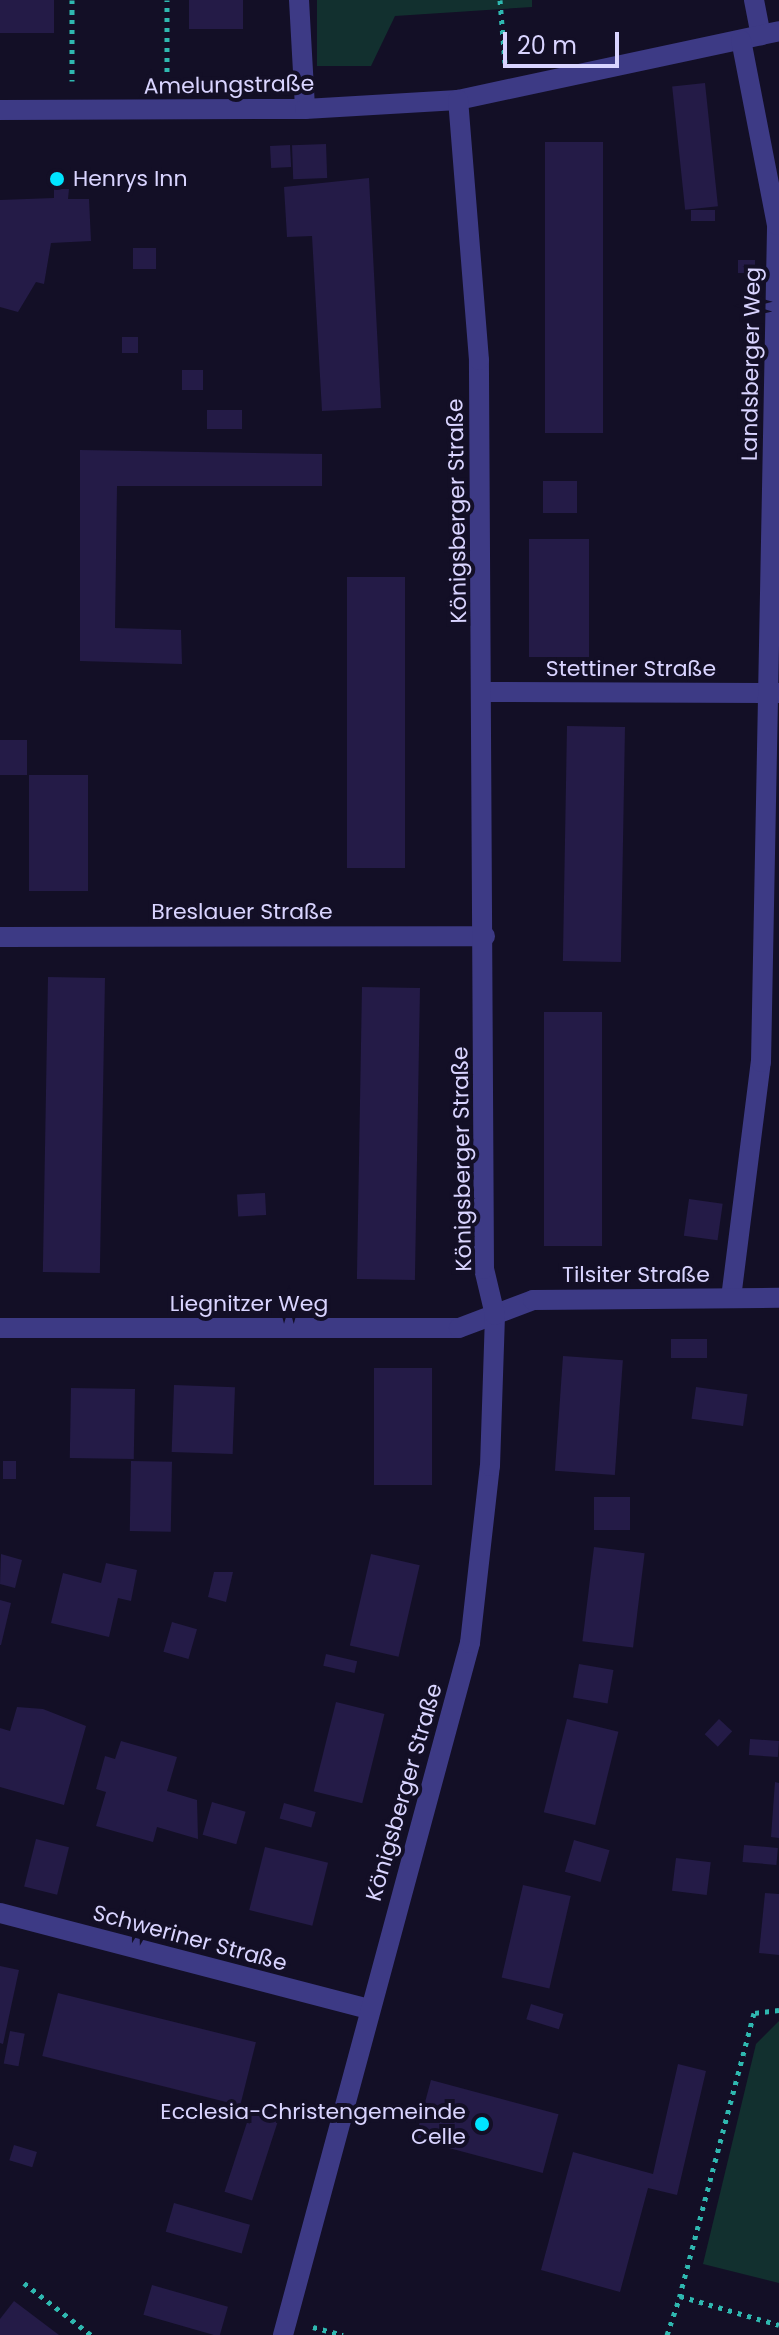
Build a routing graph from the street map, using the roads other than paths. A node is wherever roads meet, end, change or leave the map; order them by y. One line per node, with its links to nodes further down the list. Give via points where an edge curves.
1 (299, 0): 5 (street)
2 (754, 0): 3 (street, Landsberger Weg)
3 (760, 35): 4 (street, Amelungstraße); 8 (street, Landsberger Weg, via 777,225)
4 (458, 100): 5 (street, Amelungstraße); 7 (street, Königsberger Straße, via 479,360)
5 (305, 109): 6 (street, Amelungstraße)
6 (0, 110)
7 (484, 692): 8 (street, Stettiner Straße); 9 (street, Königsberger Straße)
8 (775, 693): 11 (street, Landsberger Weg, via 761,1062)
9 (485, 936): 10 (street, Breslauer Straße); 13 (street, Königsberger Straße, via 484,1269)
10 (0, 937)
11 (731, 1298): 12 (street, Tilsiter Straße); 13 (street, Tilsiter Straße, via 533,1300)
12 (779, 1298)
13 (495, 1315): 14 (street, Liegnitzer Weg, via 459,1328); 16 (street, Königsberger Straße, via 490,1466 470,1643)
14 (0, 1328)
15 (0, 1913): 16 (street, Schweriner Straße)
16 (368, 2009): 17 (street, Königsberger Straße)
17 (283, 2335)

